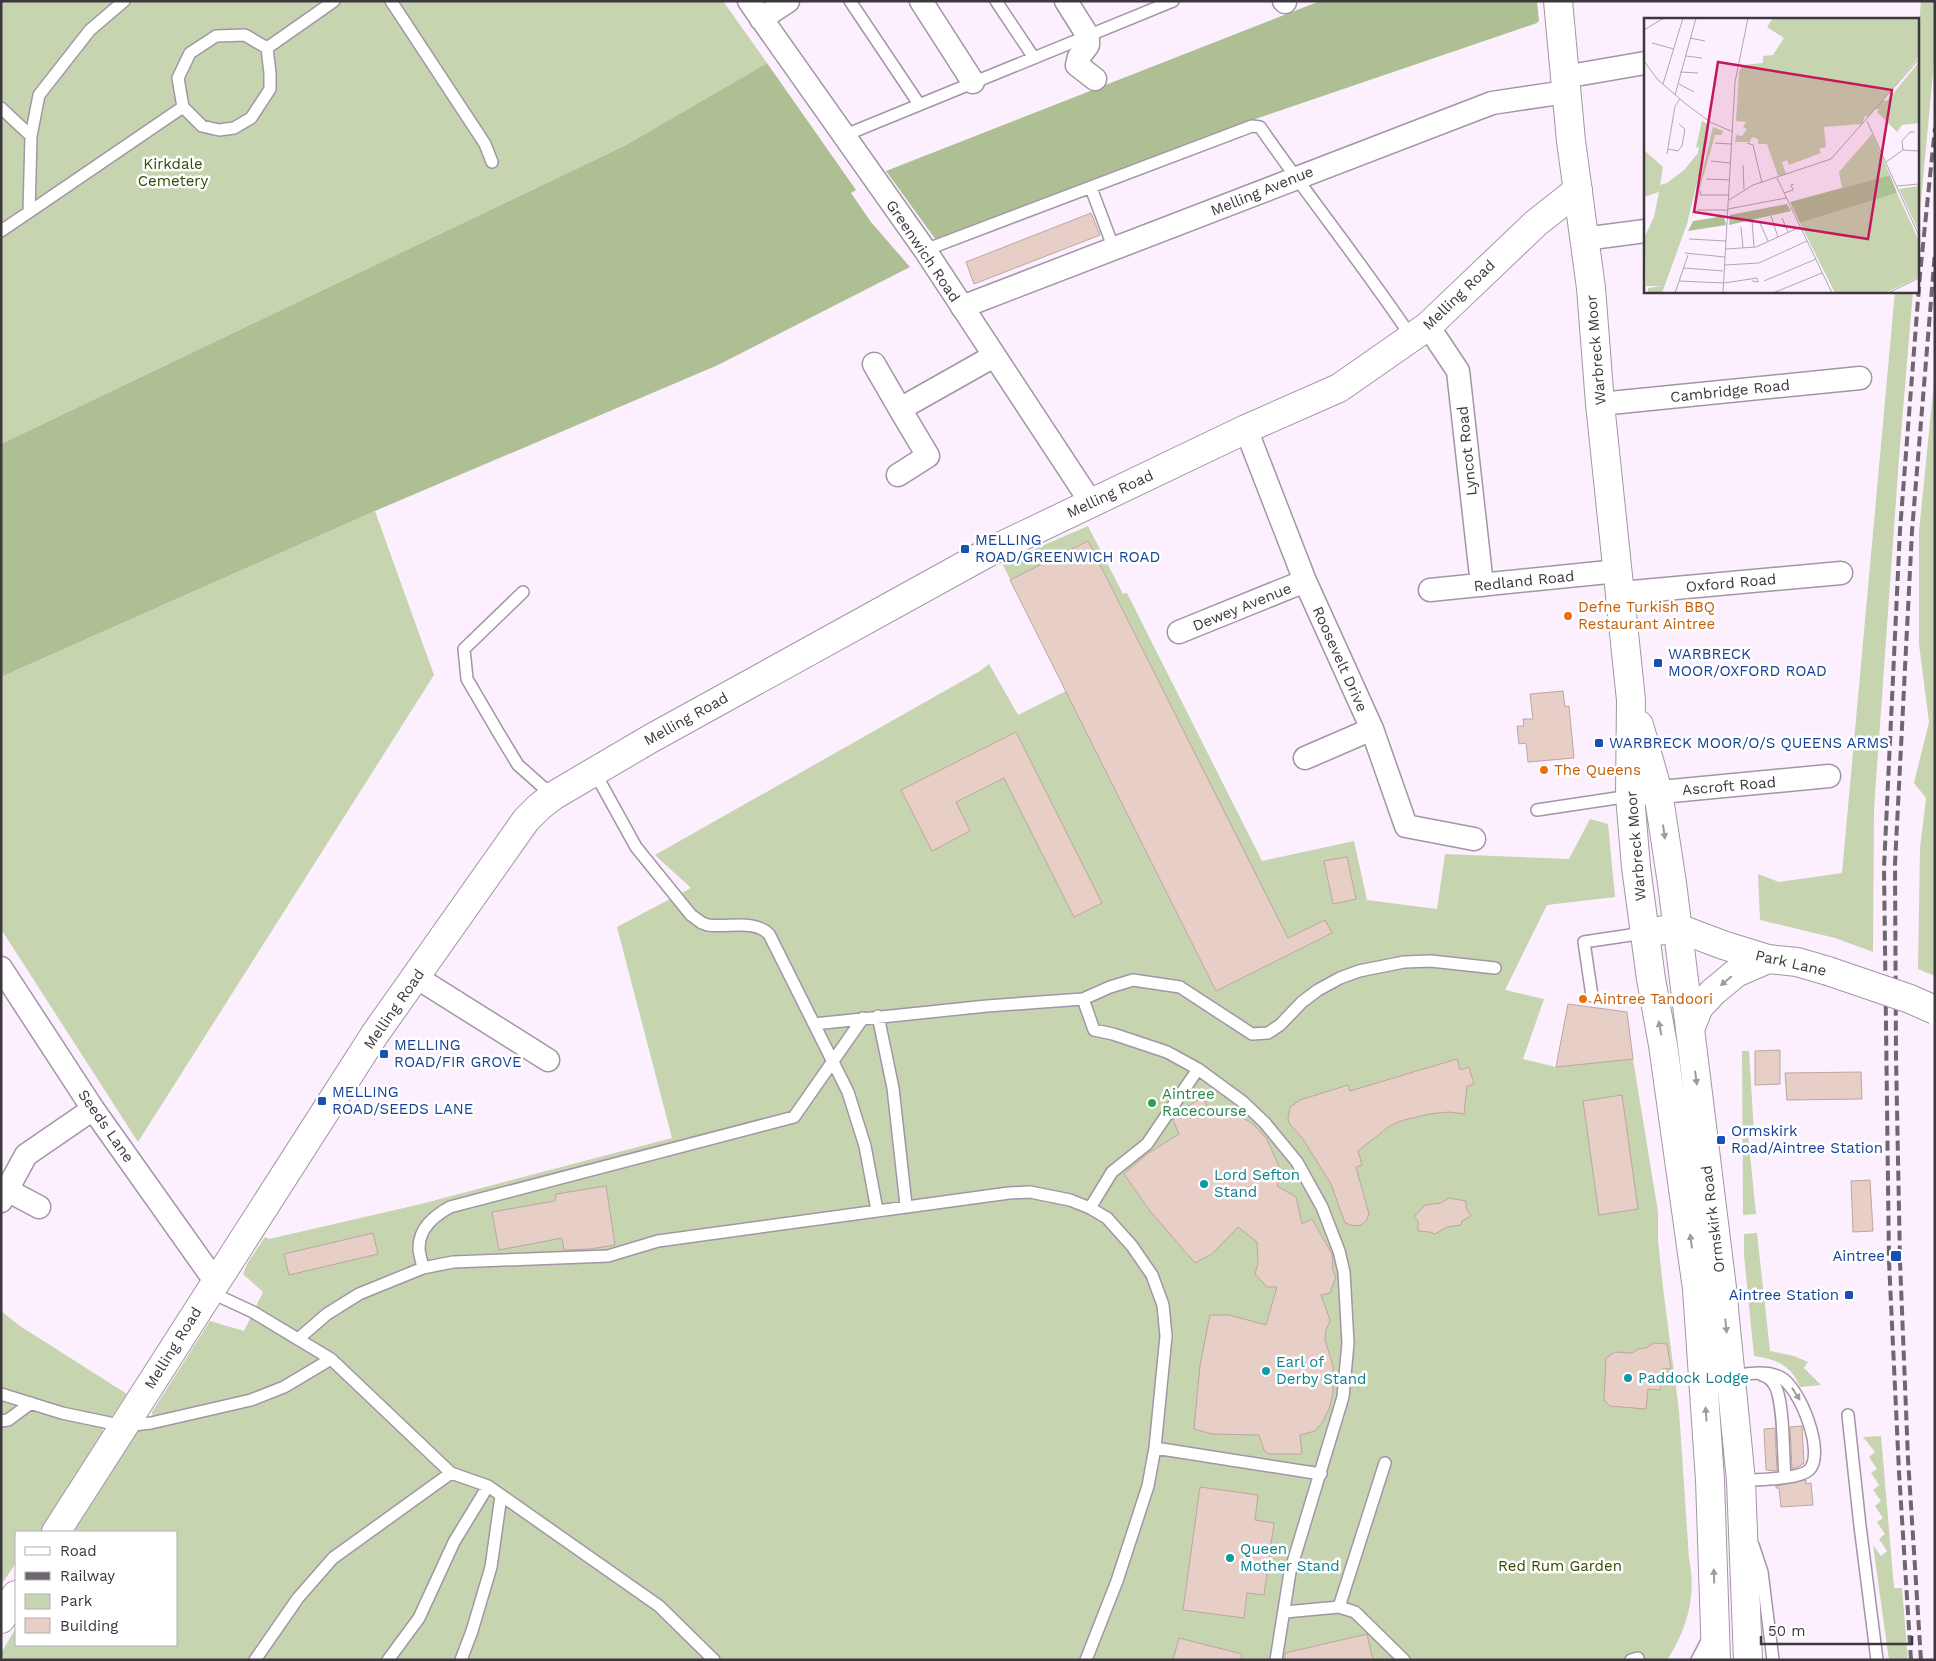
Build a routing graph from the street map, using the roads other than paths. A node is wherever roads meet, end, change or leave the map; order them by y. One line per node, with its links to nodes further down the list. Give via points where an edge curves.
1 (124, 1): 25 (lane, via 90,30 39,95)
2 (334, 1): 16 (lane)
3 (391, 1): 27 (lane, via 485,144)
4 (748, 1): 14 (street, Greenwich Road)
5 (788, 1): 14 (street)
6 (850, 1): 22 (lane)
7 (996, 1): 17 (lane)
8 (1066, 1): 15 (street)
9 (1141, 1): 13 (lane)
10 (1173, 1): 13 (lane)
11 (1558, 1): 21 (main road, Warbreck Moor)
12 (924, 2): 20 (street)
13 (1148, 11): 15 (lane)
14 (761, 20): 26 (street, Greenwich Road)
15 (1088, 36): 17 (lane); 19 (street, via 1088,45 1070,71)
16 (267, 48): 23 (lane, via 245,35 216,36 190,53 178,78); 23 (lane, via 270,89 251,118 234,128 219,130 202,126)
17 (1034, 58): 20 (lane)
18 (1644, 63): 21 (street, Melling Avenue)
19 (1095, 79)
20 (973, 82): 22 (lane)
21 (1565, 84): 28 (street, Melling Avenue, via 1492,103); 30 (main road, Warbreck Moor)
22 (919, 104): 26 (lane)
23 (183, 107): 31 (lane)
24 (1, 108): 25 (lane)
25 (31, 136): 31 (lane)
26 (843, 136): 36 (street, Greenwich Road)
27 (492, 162)
28 (1295, 178): 29 (lane, via 1260,128 1252,126); 35 (street, Melling Avenue); 38 (lane, via 1376,284)
29 (1091, 188): 35 (lane); 36 (lane)
30 (1578, 190): 34 (main road, Warbreck Moor); 38 (main road, Melling Road, via 1536,222)
31 (29, 212): 32 (lane)
32 (1, 231)
33 (1644, 231): 34 (street)
34 (1584, 239): 42 (main road, Warbreck Moor)
35 (1114, 249): 37 (street, Melling Avenue)
36 (925, 250): 37 (street, Greenwich Road)
37 (962, 307): 39 (street, Greenwich Road)
38 (1420, 332): 44 (main road, Melling Road, via 1339,388); 50 (street, Lyncot Road, via 1458,371)
39 (994, 356): 43 (street); 46 (street, Greenwich Road)
40 (874, 364): 43 (street)
41 (1860, 378): 42 (street, Cambridge Road)
42 (1600, 404): 49 (main road, Warbreck Moor)
43 (900, 409): 45 (street, via 928,456)
44 (1246, 429): 46 (main road, Melling Road); 48 (street, Roosevelt Drive)
45 (898, 475)
46 (1092, 504): 57 (main road, Melling Road, via 980,556)
47 (1842, 573): 49 (street, Oxford Road)
48 (1305, 581): 53 (street, Dewey Avenue); 55 (street, Roosevelt Drive)
49 (1620, 582): 50 (street, Redland Road, via 1548,578); 54 (main road, Warbreck Moor)
50 (1482, 585): 51 (street, Redland Road)
51 (1430, 590)
52 (523, 592): 60 (lane, via 464,649 467,679 518,765)
53 (1179, 632)
54 (1631, 700): 59 (main road, Warbreck Moor); 61 (main road, Warbreck Moor)
55 (1372, 729): 56 (street); 63 (street, Roosevelt Drive, via 1406,826)
56 (1305, 758)
57 (594, 771): 60 (main road, Melling Road); 75 (lane, via 636,847 691,915 708,925 752,926 763,928 769,934)
58 (1828, 776): 59 (street, Ascroft Road)
59 (1658, 792): 61 (street, Ascroft Road); 64 (main road, Warbreck Moor, one-way to 64)
60 (553, 796): 69 (main road, Melling Road, via 526,820)
61 (1630, 796): 62 (lane); 65 (main road, Warbreck Moor)
62 (1537, 810)
63 (1474, 839)
64 (1678, 928): 65 (main road, Park Lane); 66 (main road, Park Lane); 76 (main road, Ormskirk Road)
65 (1644, 933): 70 (lane, via 1584,942); 112 (main road, Ormskirk Road, one-way to 65, via 1697,1289)
66 (1768, 959): 72 (main road, Park Lane, bridge, via 1797,962 1828,971); 76 (main road, one-way to 76, via 1736,973 1713,992 1699,1007)
67 (1, 968): 80 (street, Seeds Lane)
68 (1495, 968): 71 (lane, via 1431,961 1404,962 1359,972 1318,990 1268,1032 1252,1034 1180,987 1133,980)
69 (416, 977): 77 (street); 87 (main road, Melling Road, via 375,1034)
70 (1592, 996)
71 (1083, 998): 73 (lane); 79 (lane, via 1094,1030 1167,1052)
72 (1935, 1010)
73 (878, 1016): 74 (lane); 82 (lane, via 893,1088)
74 (862, 1018): 75 (lane); 78 (lane)
75 (814, 1024): 78 (lane)
76 (1690, 1029): 90 (main road, Ormskirk Road, one-way to 90)
77 (548, 1060)
78 (832, 1062): 85 (lane, via 856,1115 869,1161); 86 (lane, via 794,1117 450,1207 433,1217 422,1232 419,1247)
79 (1198, 1069): 84 (lane, via 1147,1144 1112,1172); 99 (lane, via 1243,1102 1283,1144 1313,1188 1339,1252 1344,1272 1347,1367 1343,1397)
80 (93, 1109): 81 (street, via 26,1155); 87 (street, Seeds Lane)
81 (4, 1196): 83 (street)
82 (906, 1206): 84 (lane, via 1030,1192 1070,1200); 85 (lane)
83 (39, 1207)
84 (1090, 1208): 96 (lane, via 1107,1218 1132,1246 1152,1275 1164,1305 1166,1336)
85 (877, 1210): 86 (lane, via 658,1241 608,1256 452,1262)
86 (423, 1268): 88 (lane, via 358,1294 327,1314)
87 (212, 1286): 88 (lane, via 217,1294); 95 (main road, Melling Road)
88 (298, 1339): 89 (lane)
89 (331, 1359): 95 (lane, via 284,1387 251,1400); 98 (lane)
90 (1743, 1374): 100 (lane, via 1771,1380 1776,1388 1780,1401); 100 (lane, one-way to 100, via 1771,1373 1782,1378 1791,1386 1807,1416 1814,1461 1806,1472); 101 (main road, Ormskirk Road)
91 (1, 1394): 92 (lane)
92 (31, 1403): 94 (lane, via 8,1420); 95 (lane)
93 (1848, 1415): 113 (lane)
94 (1, 1421)
95 (124, 1426): 105 (main road, Melling Road)
96 (1155, 1448): 99 (lane); 118 (lane, via 1139,1517)
97 (1385, 1462): 109 (lane)
98 (451, 1473): 102 (lane); 114 (lane, via 333,1558 298,1598)
99 (1320, 1474): 110 (lane, via 1290,1572)
100 (1785, 1477): 101 (lane)
101 (1741, 1481): 104 (main road, Ormskirk Road)
102 (488, 1486): 103 (lane); 115 (lane, via 454,1542 419,1618)
103 (501, 1496): 116 (lane, via 491,1567); 117 (lane, via 659,1606)
104 (1742, 1510): 123 (main road, Ormskirk Road); 124 (lane, via 1762,1572)
105 (57, 1531)
106 (1, 1592): 107 (lane)
107 (15, 1594)
108 (15, 1596): 111 (main road)
109 (1339, 1607): 110 (lane); 120 (lane, via 1355,1612)
110 (1285, 1612): 119 (lane)
111 (1, 1619)
112 (1716, 1625): 121 (lane); 122 (main road, Ormskirk Road)
113 (1875, 1644): 125 (lane); 126 (lane)
114 (255, 1660)
115 (388, 1660)
116 (461, 1660)
117 (714, 1660)
118 (1086, 1660)
119 (1276, 1660)
120 (1404, 1660)
121 (1697, 1660)
122 (1716, 1660)
123 (1748, 1660)
124 (1773, 1660)
125 (1871, 1660)
126 (1877, 1660)

